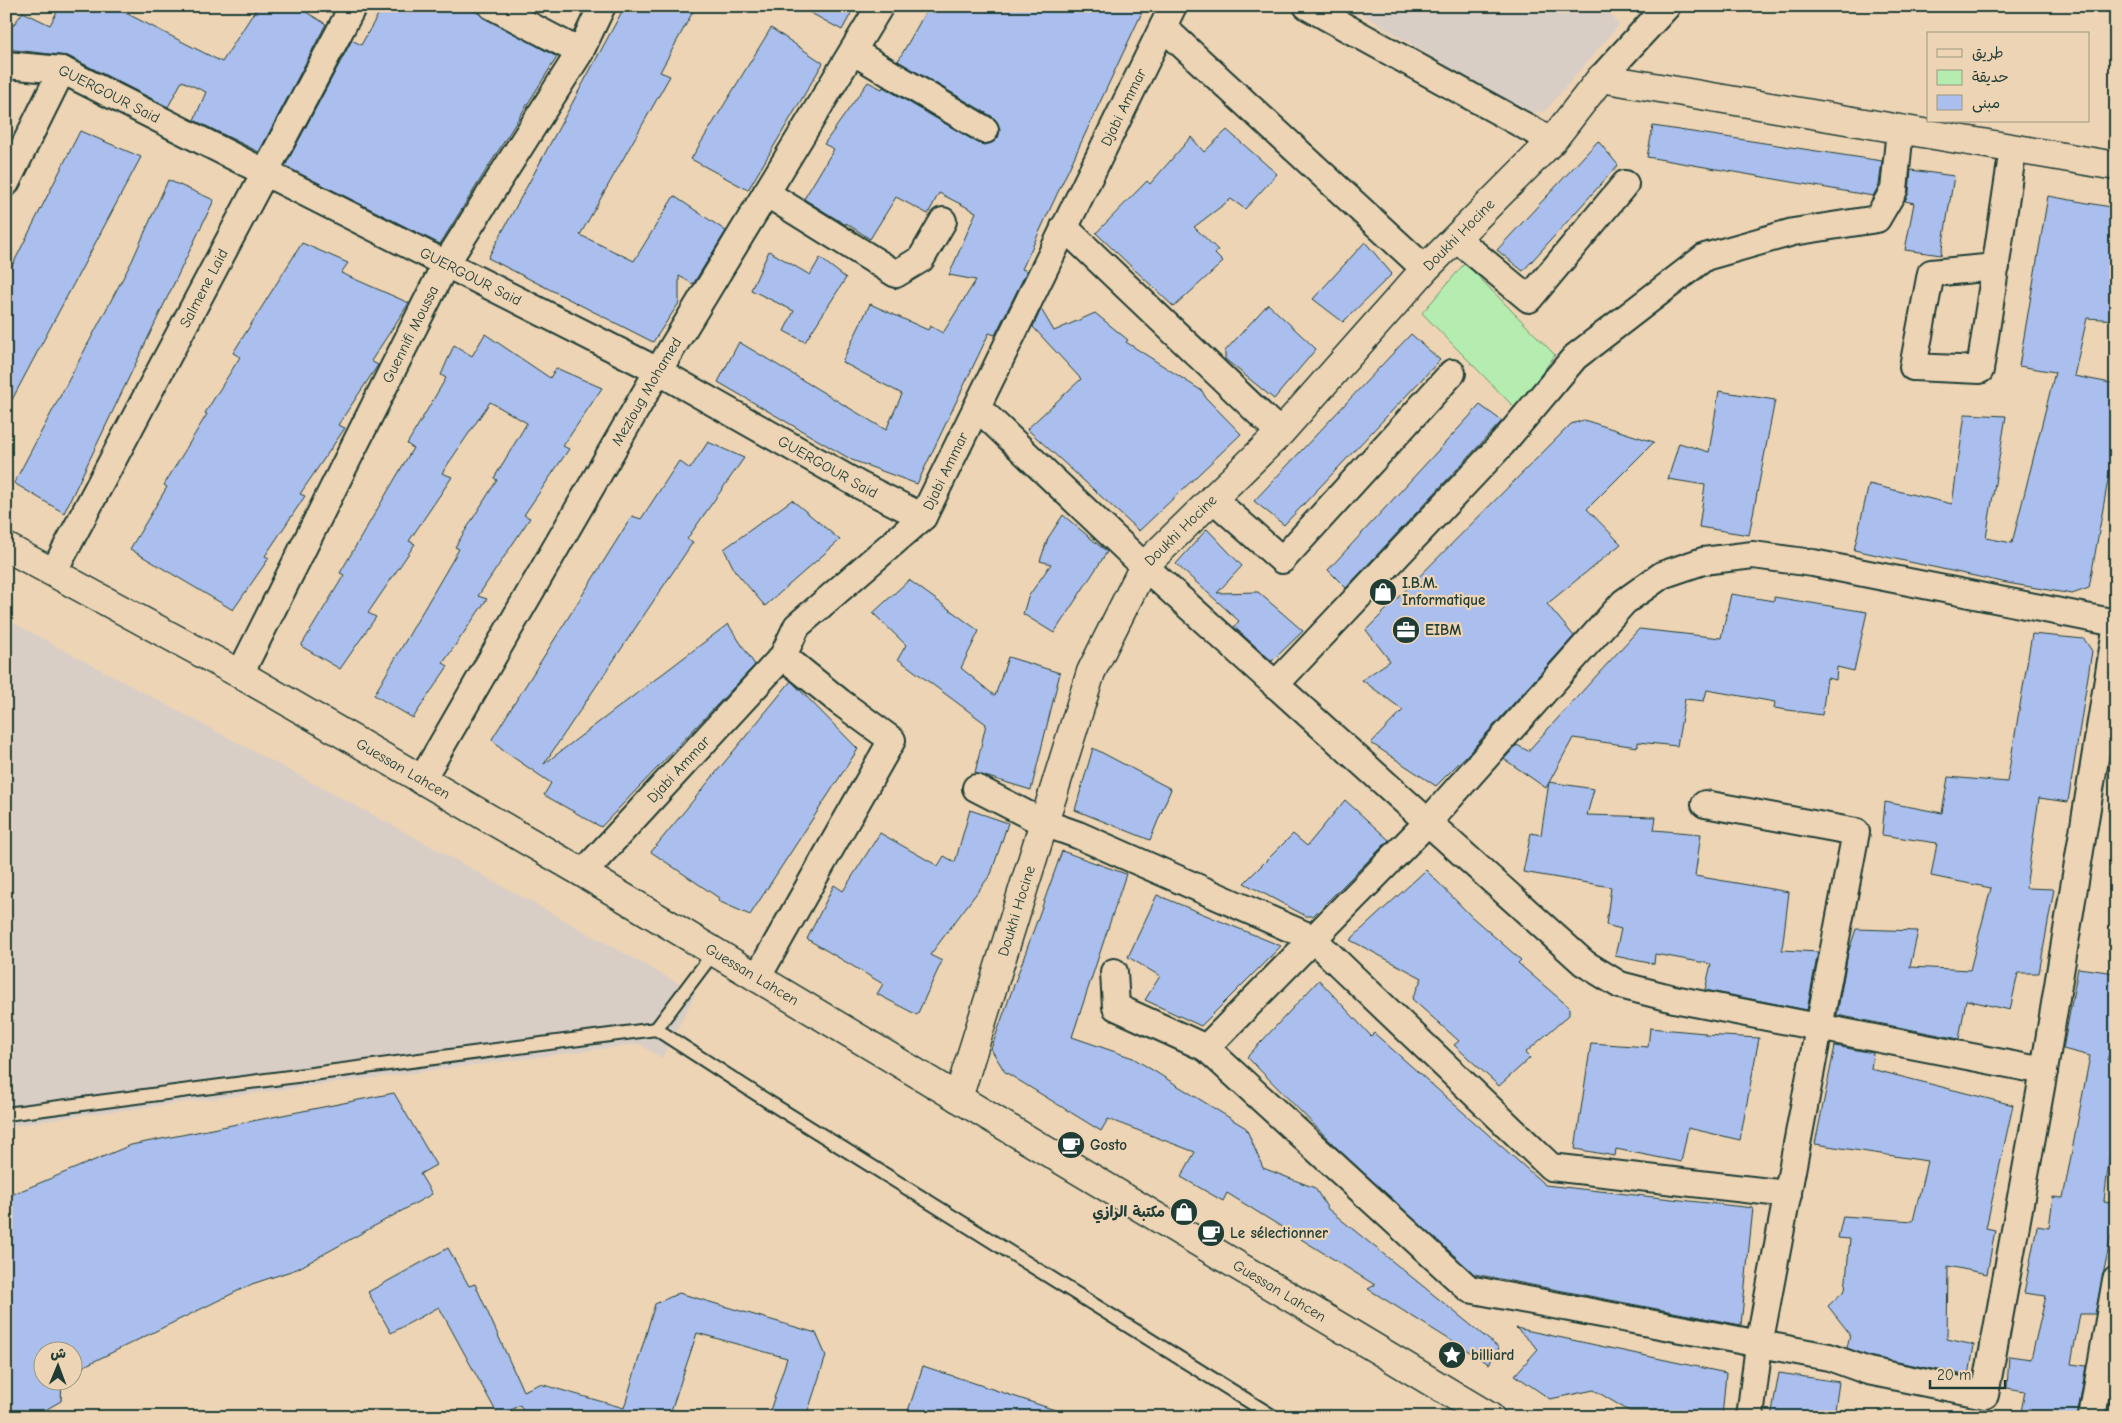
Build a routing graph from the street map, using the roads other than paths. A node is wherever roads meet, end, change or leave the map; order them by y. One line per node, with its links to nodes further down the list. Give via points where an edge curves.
1 (354, 6): 18 (street, Salmene Laid)
2 (492, 6): 8 (street)
3 (602, 6): 8 (street, Guennifi Moussa)
4 (880, 6): 9 (street, Mezloug Mohamed)
5 (1307, 6): 15 (street)
6 (1667, 6): 12 (street)
7 (1168, 17): 23 (street, Djabi Ammar); 27 (street)
8 (580, 52): 25 (street, Guennifi Moussa)
9 (854, 52): 14 (street); 21 (street, Mezloug Mohamed)
10 (6, 65): 11 (street, GUERGOUR Said)
11 (62, 70): 18 (street, GUERGOUR Said); 19 (street)
12 (1601, 78): 13 (street); 15 (street, Doukhi Hocine)
13 (1900, 129): 16 (street); 41 (street, via 1894,190 1877,219 1792,232 1705,257 1689,268 1575,357 1502,444)
14 (985, 130)
15 (1552, 141): 24 (street, Doukhi Hocine)
16 (2013, 149): 17 (street); 26 (street)
17 (2116, 166)
18 (265, 172): 25 (street, GUERGOUR Said); 36 (street, Salmene Laid)
19 (6, 183)
20 (1625, 184): 24 (street, via 1529,300)
21 (766, 194): 22 (street, via 896,274 921,260); 28 (street, Mezloug Mohamed)
22 (943, 221)
23 (1064, 227): 30 (street, Djabi Ammar); 31 (street)
24 (1456, 238): 27 (street, Doukhi Hocine)
25 (445, 265): 28 (street, GUERGOUR Said); 40 (street, Guennifi Moussa)
26 (1996, 267): 26 (street, via 1931,273 1913,367 1980,370)
27 (1425, 269): 31 (street, Doukhi Hocine)
28 (658, 371): 33 (street, GUERGOUR Said); 42 (street, Mezloug Mohamed)
29 (1452, 373): 32 (street, via 1282,560)
30 (977, 407): 33 (street, Djabi Ammar); 35 (street)
31 (1280, 433): 32 (street, Doukhi Hocine)
32 (1212, 498): 35 (street, Doukhi Hocine)
33 (923, 517): 39 (street, Djabi Ammar, via 797,626)
34 (6, 547): 36 (street, Guessan Lahcen)
35 (1144, 566): 41 (street); 45 (street, Doukhi Hocine, via 1091,672)
36 (54, 571): 40 (street, Guessan Lahcen)
37 (2116, 623): 46 (street, via 1813,563 1753,555 1703,561 1662,574 1624,602)
38 (2116, 630): 55 (street)
39 (783, 656): 47 (street, Djabi Ammar); 51 (street, via 892,740)
40 (240, 674): 42 (street, Guessan Lahcen)
41 (1275, 685): 46 (street)
42 (421, 781): 47 (street, Guessan Lahcen)
43 (976, 788): 45 (street)
44 (1705, 804): 52 (street, via 1856,832)
45 (1044, 823): 48 (street); 56 (street, Doukhi Hocine)
46 (1427, 823): 48 (street); 52 (street, via 1584,963 1620,985 1674,999)
47 (583, 874): 49 (street, Guessan Lahcen)
48 (1312, 938): 54 (street); 58 (street, via 1551,1167)
49 (714, 952): 51 (street, Guessan Lahcen); 53 (lane)
50 (1114, 972): 54 (street, via 1116,1007)
51 (757, 978): 56 (street, Guessan Lahcen)
52 (1819, 1026): 55 (street); 58 (street)
53 (656, 1030): 57 (lane); 61 (lane)
54 (1206, 1048): 60 (street, via 1469,1289)
55 (2044, 1071): 60 (street, via 1985,1395 1868,1371 1829,1357)
56 (958, 1098): 62 (street, Guessan Lahcen)
57 (6, 1114)
58 (1788, 1194): 60 (street)
59 (2116, 1280): 64 (street)
60 (1759, 1345): 63 (street)
61 (1274, 1417)
62 (1490, 1417)
63 (1750, 1417)
64 (2092, 1417)

